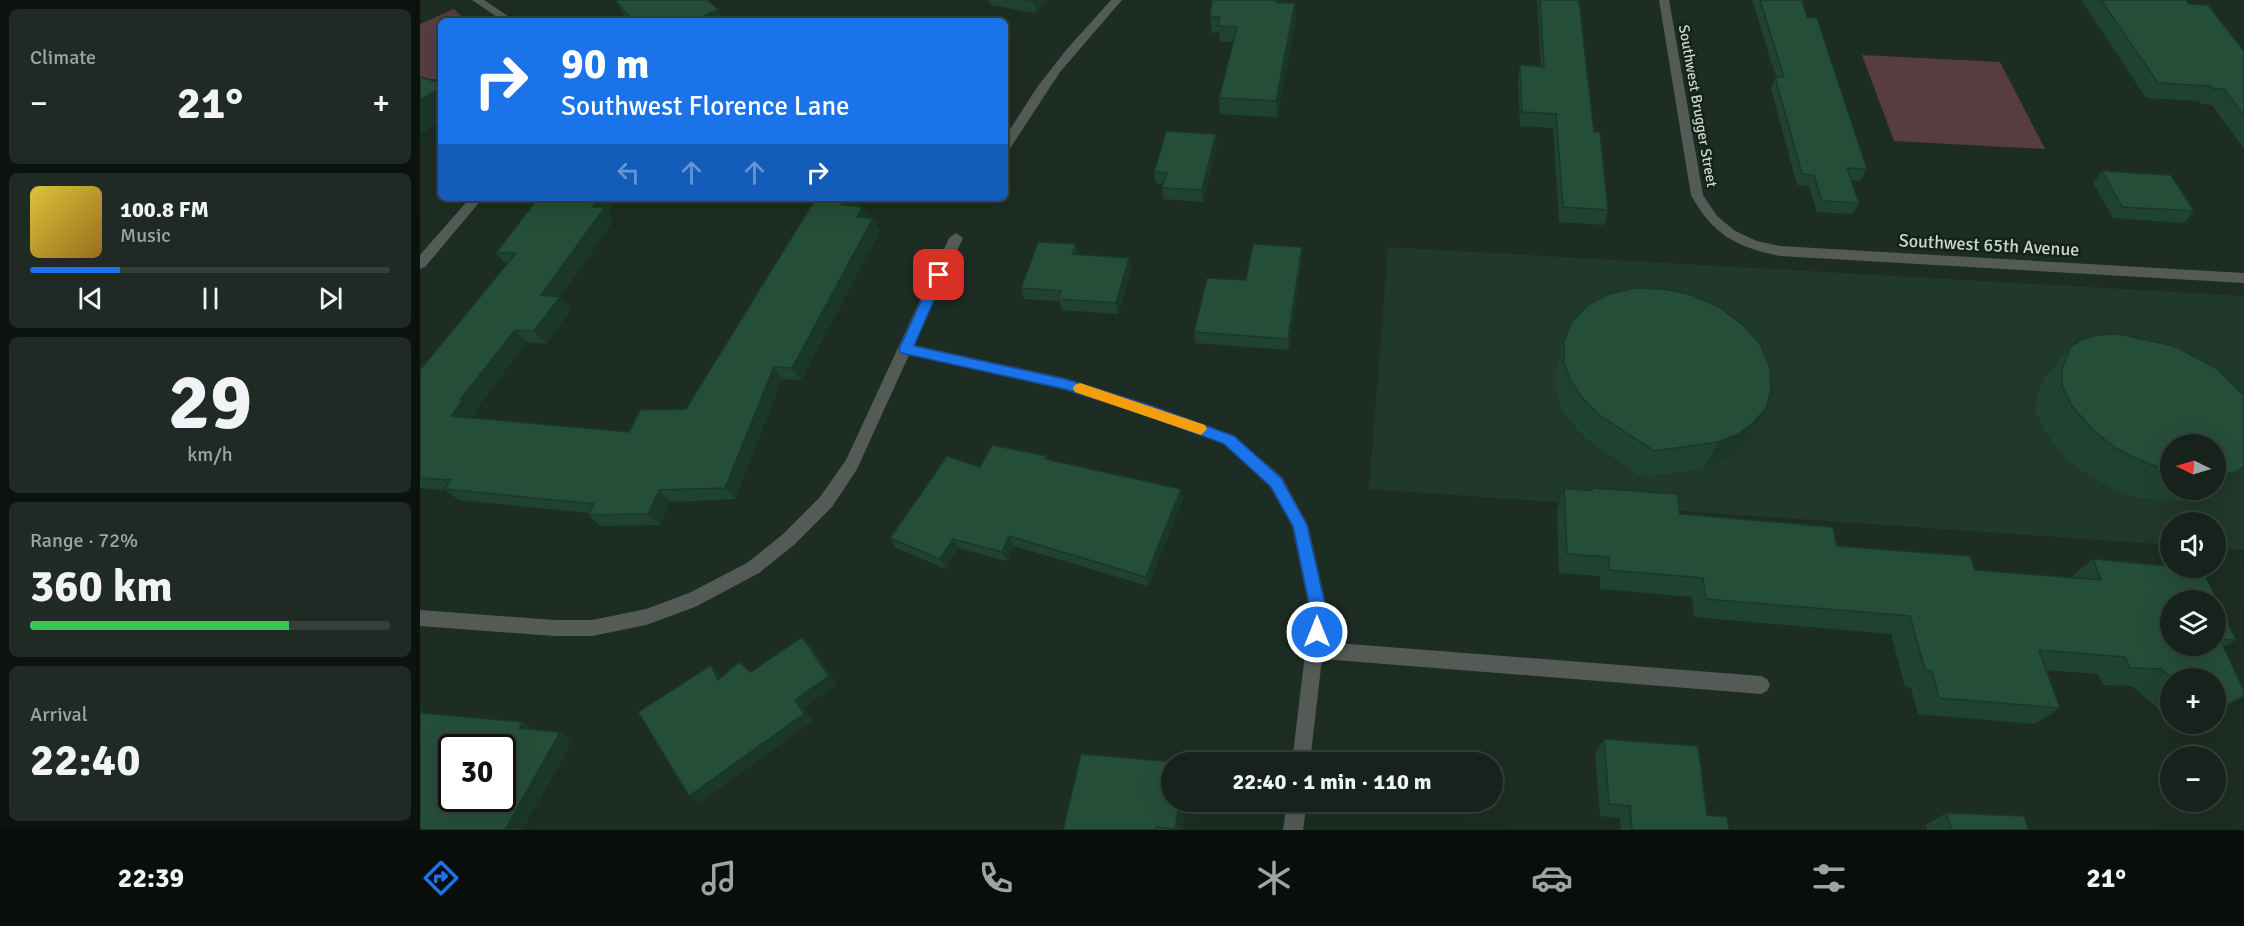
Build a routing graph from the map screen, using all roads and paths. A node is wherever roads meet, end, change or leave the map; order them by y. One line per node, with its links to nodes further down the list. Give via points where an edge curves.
1 (477, 0): 4 (street)
2 (1117, 0): 5 (street, via 1057,70)
3 (1664, 0): 8 (street, Southwest Brugger Street, via 1697,195 1716,224)
4 (505, 18)
5 (1008, 142)
6 (474, 201): 9 (street)
7 (956, 238): 11 (street)
8 (1734, 238): 10 (street, Southwest 65th Avenue, via 1754,247 1780,251)
9 (420, 264)
10 (2244, 278)
11 (906, 349): 12 (street, via 852,464 826,502 753,568 695,599 646,617 592,628); 13 (street, via 1065,384 1229,440 1276,482 1300,525 1319,613)
12 (420, 618)
13 (1314, 650): 14 (street); 15 (street)
14 (1761, 685)
15 (1302, 752)
16 (1295, 812): 17 (street)
17 (1293, 830)

